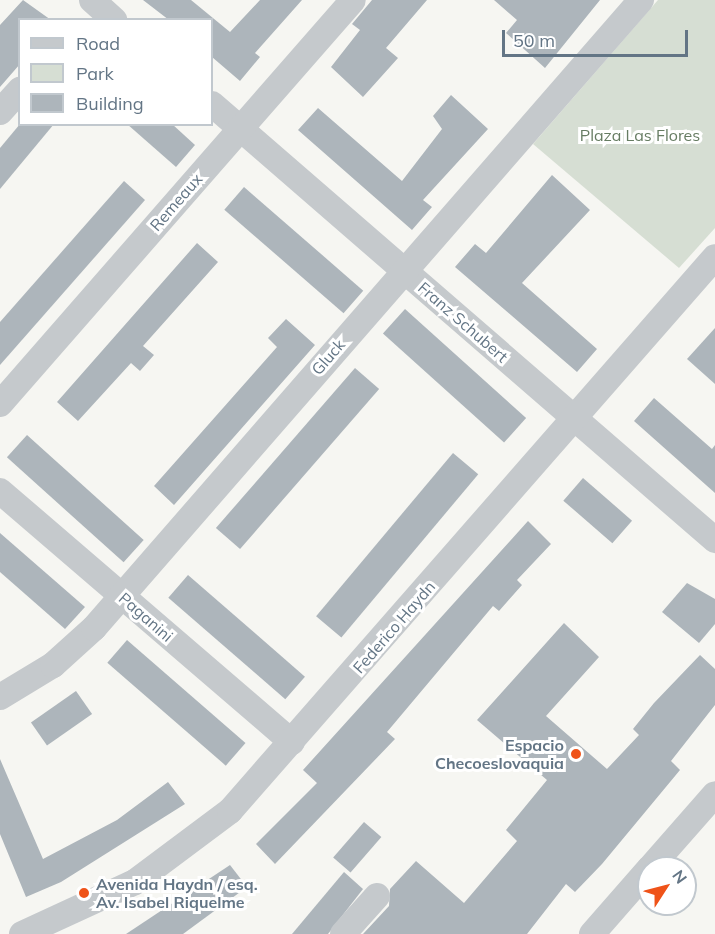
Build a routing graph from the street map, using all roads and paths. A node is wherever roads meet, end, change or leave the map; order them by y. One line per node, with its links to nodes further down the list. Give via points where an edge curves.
1 (353, 0): 6 (street, Remeaux)
2 (641, 0): 8 (street, Gluck)
3 (18, 92): 5 (street)
4 (213, 105): 6 (street, Franz Schubert)
5 (0, 112)
6 (240, 129): 8 (street, Franz Schubert); 9 (street, Remeaux)
7 (715, 257): 10 (street, Federico Haydn)
8 (403, 270): 10 (street, Franz Schubert); 13 (street, Gluck)
9 (0, 404)
10 (574, 417): 12 (street, Franz Schubert); 15 (street, Federico Haydn)
11 (0, 491): 13 (street, Paganini)
12 (715, 540)
13 (122, 596): 14 (street, Gluck, via 53,665); 15 (street, Paganini)
14 (0, 697)
15 (292, 742): 20 (street, Federico Haydn, via 230,811 169,861 102,900)
16 (715, 794): 17 (street)
17 (661, 856)
18 (637, 884): 22 (street)
19 (377, 896): 21 (street)
20 (22, 934)
21 (344, 934)
22 (592, 934)

